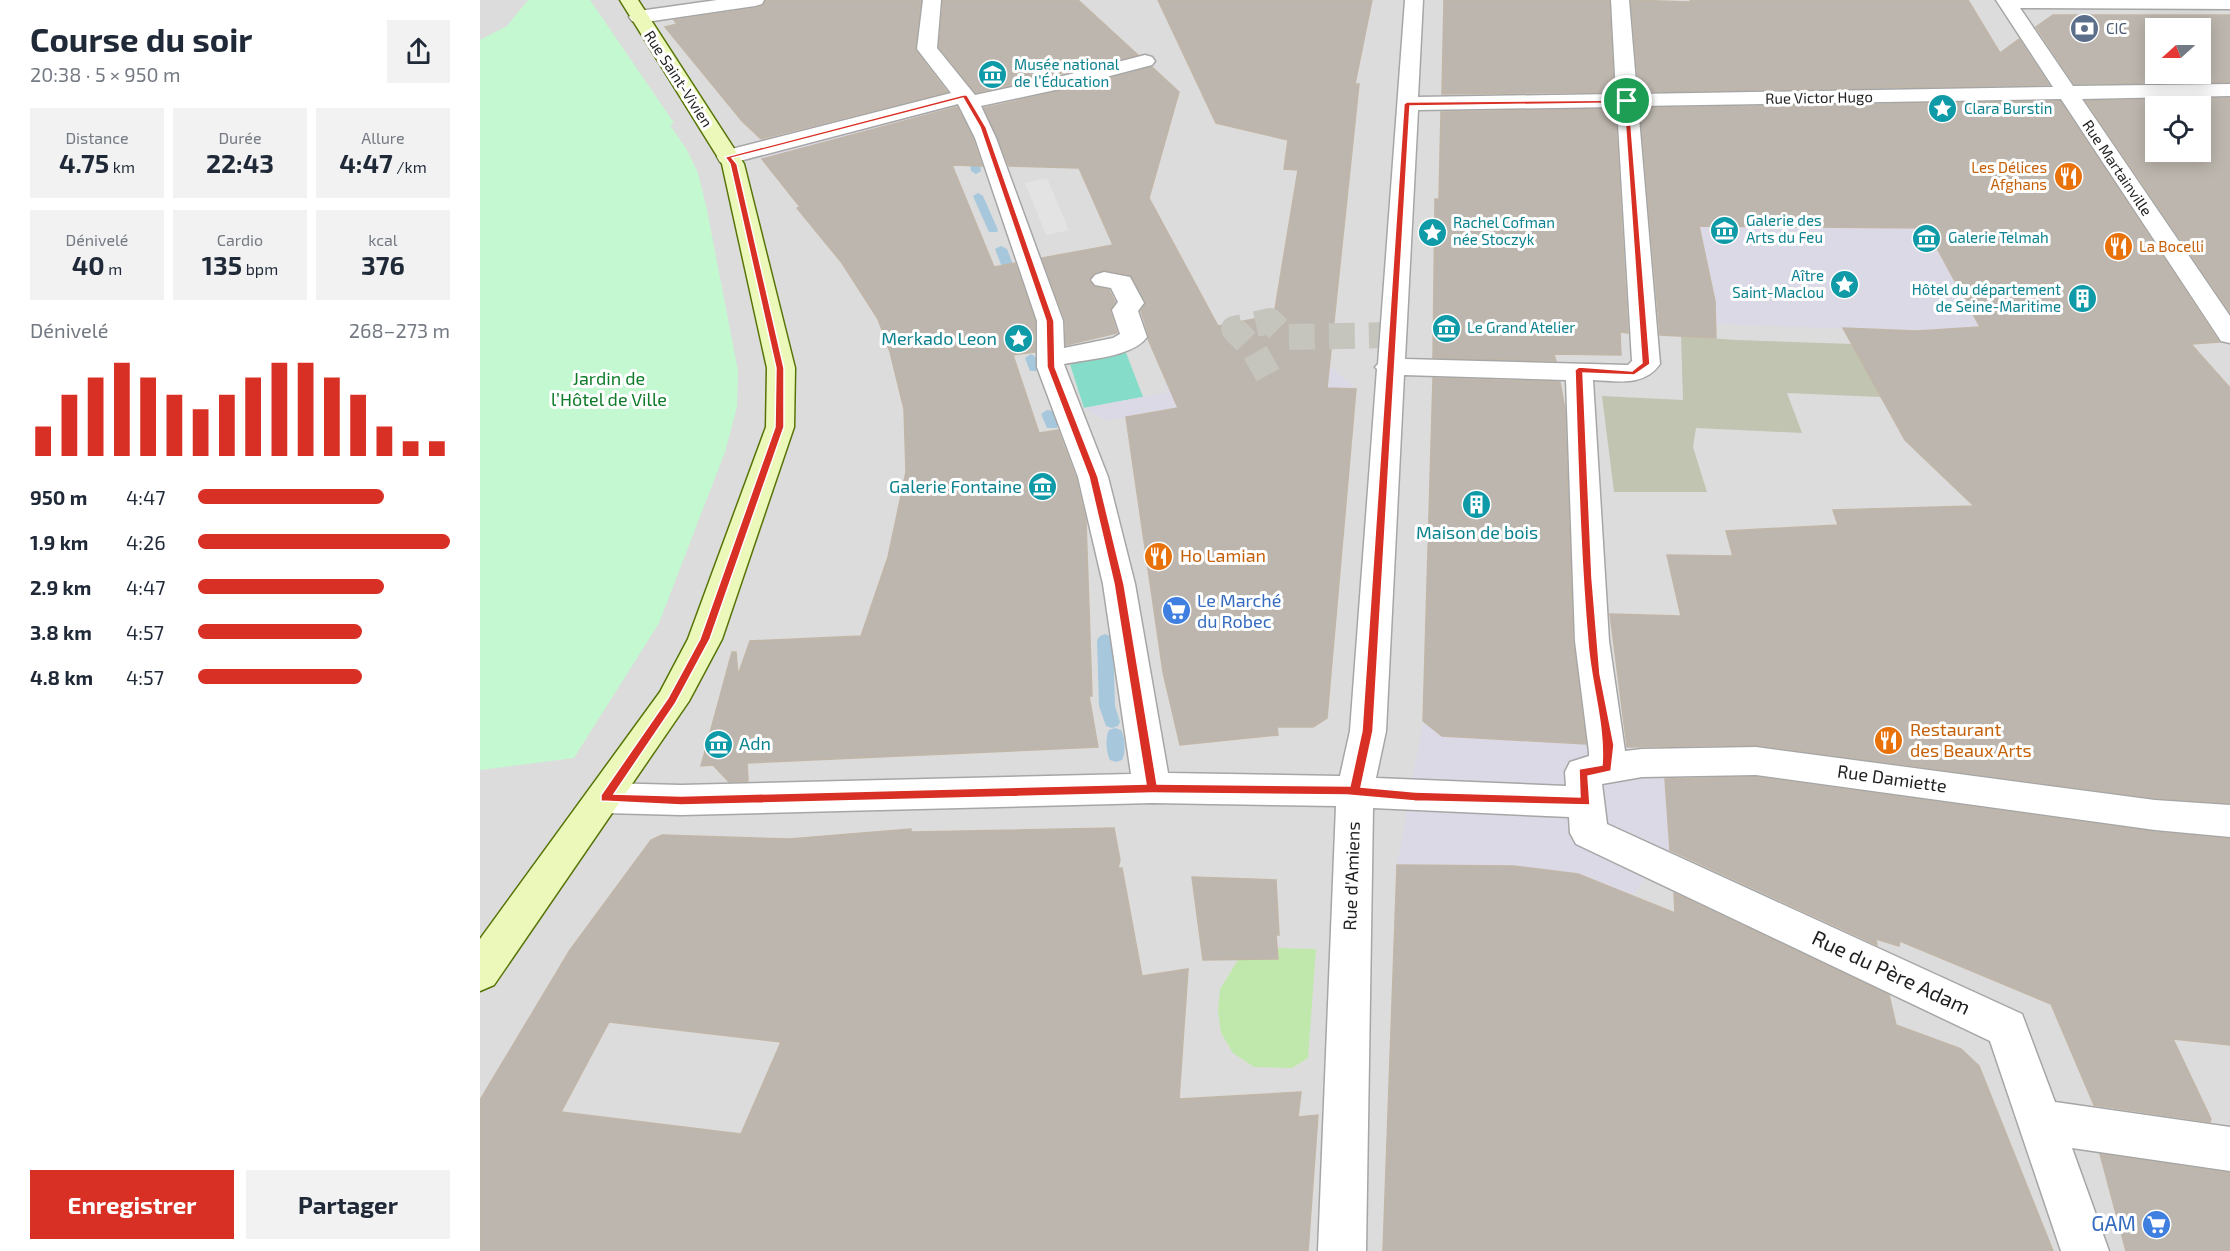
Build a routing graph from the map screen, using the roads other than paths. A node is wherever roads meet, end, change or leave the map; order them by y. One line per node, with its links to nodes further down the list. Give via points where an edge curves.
1 (755, 0): 7 (street)
2 (932, 0): 11 (street, via 927,49)
3 (1414, 0): 13 (street, Rue d'Amiens)
4 (1620, 0): 12 (street)
5 (2006, 1): 6 (street); 10 (street, Rue Martainville)
6 (2230, 3)
7 (634, 9): 14 (street, Rue Saint-Vivien)
8 (1145, 62): 11 (street, via 1060,83)
9 (2230, 90): 10 (street, Rue Victor Hugo)
10 (2066, 92): 12 (street, Rue Victor Hugo); 16 (street, Rue Martainville)
11 (967, 99): 14 (street); 17 (street, via 983,127 1050,321)
12 (1627, 101): 13 (street, Rue Victor Hugo); 19 (street, via 1646,364 1634,373)
13 (1407, 104): 18 (street, Rue d'Amiens)
14 (728, 157): 23 (street, Rue Saint-Vivien, via 733,164 780,368 780,427 705,639 672,701)
15 (1104, 280): 17 (street, via 1121,282 1131,303 1125,310 1134,337 1121,345)
16 (2230, 335)
17 (1051, 358): 21 (street, via 1093,477 1119,584)
18 (1389, 367): 19 (street); 22 (street, Rue d'Amiens, via 1368,731)
19 (1579, 370): 20 (street, via 1587,578 1595,674 1609,745)
20 (1607, 768): 24 (street, Rue Damiette, via 1582,772); 25 (street, Rue Damiette, via 1642,763 1756,761 2156,815)
21 (1152, 789): 22 (street); 23 (street, via 681,800)
22 (1354, 791): 24 (street); 29 (street, Rue d'Amiens)
23 (605, 798): 26 (street, Rue Saint-Vivien)
24 (1586, 802): 27 (street, Rue du Père Adam, via 1589,833 2007,1028)
25 (2230, 821)
26 (480, 972)
27 (2040, 1122): 28 (street); 30 (street, Rue du Père Adam)
28 (2230, 1149)
29 (1342, 1251)
30 (2085, 1251)

